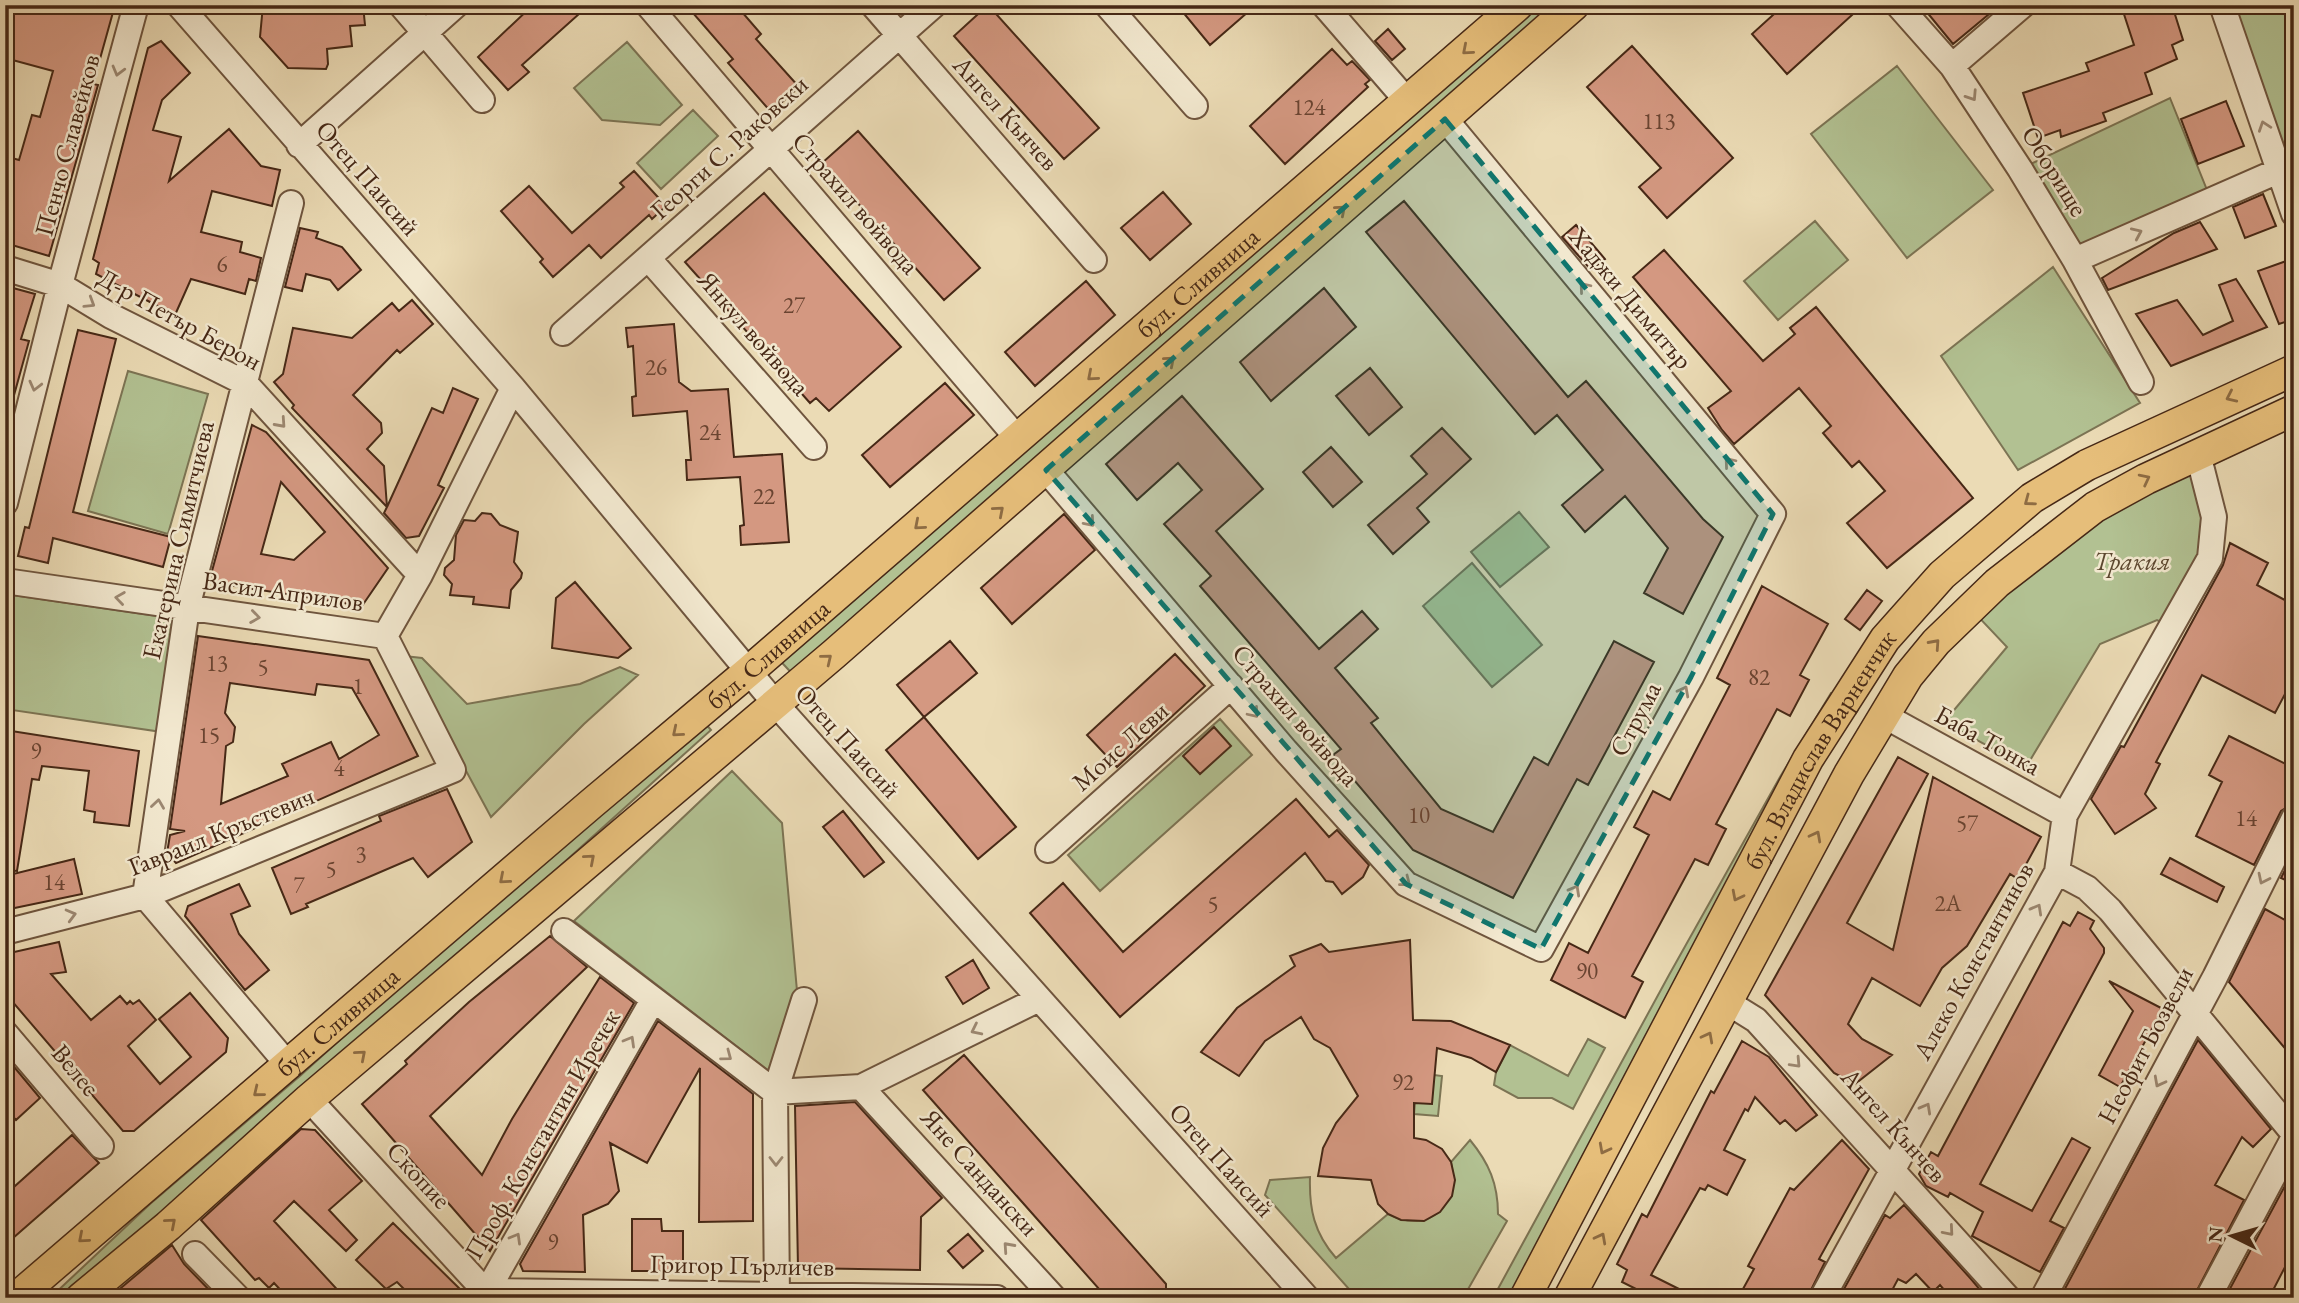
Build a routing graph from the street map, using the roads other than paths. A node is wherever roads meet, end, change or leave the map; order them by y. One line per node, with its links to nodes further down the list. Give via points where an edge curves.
1 (136, 5): 31 (street, Пенчо Славейков, one-way to 31)
2 (179, 5): 22 (street, Отец Паисий)
3 (401, 5): 15 (street)
4 (456, 5): 15 (street)
5 (648, 5): 23 (street, Страхил войвода)
6 (873, 5): 16 (street, Ангел Кънчев)
7 (934, 5): 16 (street, Георги С. Раковски)
8 (1107, 5): 20 (street)
9 (1324, 5): 19 (street)
10 (1518, 5): 19 (main road, бул. Сливница, one-way to 19)
11 (1574, 5): 21 (main road, бул. Сливница)
12 (1898, 5): 17 (street, Оборище)
13 (2023, 5): 17 (street)
14 (2222, 5): 24 (street, one-way to 14)
15 (425, 33): 18 (street); 22 (street)
16 (899, 37): 23 (street, Георги С. Раковски); 28 (street, Ангел Кънчев)
17 (1952, 66): 29 (street, Оборище, one-way to 29)
18 (482, 100)
19 (1408, 102): 38 (main road, бул. Сливница, one-way to 38)
20 (1195, 106)
21 (1444, 119): 41 (main road, бул. Сливница, one-way to 21); 43 (street, Хаджи Димитър, one-way to 21)
22 (299, 145): 36 (street, Отец Паисий)
23 (771, 149): 27 (street, Георги С. Раковски); 38 (street, Страхил войвода)
24 (2286, 167): 26 (street); 29 (street, one-way to 24)
25 (291, 203): 35 (street, Екатерина Симитчиева)
26 (2294, 214)
27 (648, 258): 32 (street, Георги С. Раковски); 39 (street, Янкул войвода)
28 (1094, 260)
29 (2075, 260): 34 (street, Оборище)
30 (5, 268): 31 (street, Д-р Петър Берон)
31 (60, 285): 35 (street, Д-р Петър Берон, one-way to 35, via 111,316); 42 (street, Пенчо Славейков, one-way to 42)
32 (564, 333)
33 (2294, 370): 82 (main road, бул. Владислав Варненчик, one-way to 82, via 2110,454 2032,498 1942,575 1885,639 1808,758)
34 (2141, 382)
35 (245, 383): 44 (street, Д-р Петър Берон, one-way to 44); 46 (street, Екатерина Симитчиева)
36 (513, 388): 44 (street); 48 (street, Отец Паисий)
37 (2294, 410): 40 (main road, бул. Владислав Варненчик)
38 (1018, 439): 48 (main road, бул. Сливница, one-way to 48)
39 (814, 447)
40 (2198, 454): 51 (main road, бул. Владислав Варненчик, one-way to 40, via 1936,642 1997,583 2095,507); 52 (street, Алеко Константинов, via 2214,517 2210,558)
41 (1046, 470): 49 (street, Страхил войвода, one-way to 49); 50 (main road, бул. Сливница, one-way to 41)
42 (5, 503)
43 (1773, 514): 59 (street, Струма, one-way to 43, via 1685,689)
44 (420, 575): 47 (street)
45 (5, 581): 46 (street, Васил Априлов, one-way to 45)
46 (187, 608): 47 (street, Васил Априлов, one-way to 47); 56 (street, Екатерина Симитчиева, one-way to 46)
47 (385, 636): 56 (street, Гавраил Кръстевич, via 453,770)
48 (748, 672): 50 (street, Отец Паисий); 66 (main road, бул. Сливница, one-way to 66)
49 (1231, 686): 54 (street, Моис Леви); 59 (street, Страхил войвода, one-way to 59, via 1406,884)
50 (774, 702): 62 (street, Отец Паисий); 69 (main road, бул. Сливница, one-way to 50)
51 (1883, 715): 52 (street, Баба Тонка); 63 (main road, бул. Владислав Варненчик, one-way to 51)
52 (2065, 815): 55 (street, Алеко Константинов)
53 (2294, 818): 64 (street, Неофит Бозвели, one-way to 64)
54 (1048, 850)
55 (2057, 872): 64 (street, via 2087,888 2110,910); 72 (street, Алеко Константинов, one-way to 55)
56 (145, 896): 58 (street, Гавраил Кръстевич, one-way to 56); 66 (street)
57 (564, 931): 60 (street)
58 (5, 932)
59 (1541, 949)
60 (653, 1000): 68 (street, one-way to 68); 74 (street, Проф. Константин Иречек, one-way to 60)
61 (804, 1000): 68 (street)
62 (1037, 1000): 67 (street, one-way to 67); 81 (street, Отец Паисий)
63 (1727, 1002): 72 (street, Ангел Кънчев, one-way to 72, via 1756,1020); 83 (main road, бул. Владислав Варненчик, one-way to 63)
64 (2196, 1012): 70 (street); 86 (street, Неофит Бозвели, one-way to 86)
65 (5, 1033): 71 (street, Велес)
66 (289, 1066): 76 (main road, бул. Сливница, one-way to 76)
67 (861, 1087): 68 (street); 80 (street, Яне Сандански, one-way to 67)
68 (775, 1092): 75 (street, one-way to 75)
69 (309, 1099): 74 (street, Скопие); 77 (main road, бул. Сливница, one-way to 69)
70 (2294, 1136): 87 (street)
71 (100, 1146)
72 (1893, 1167): 84 (street, Алеко Константинов); 85 (street, Ангел Кънчев, one-way to 85)
73 (195, 1254): 78 (street)
74 (484, 1294): 75 (street, Григор Пърличев)
75 (777, 1296): 79 (street, Григор Пърличев)
76 (16, 1298)
77 (81, 1298)
78 (238, 1298)
79 (997, 1298)
80 (1054, 1298)
81 (1307, 1298)
82 (1525, 1298)
83 (1569, 1298)
84 (1822, 1298)
85 (2008, 1298)
86 (2043, 1298)
87 (2208, 1298)

